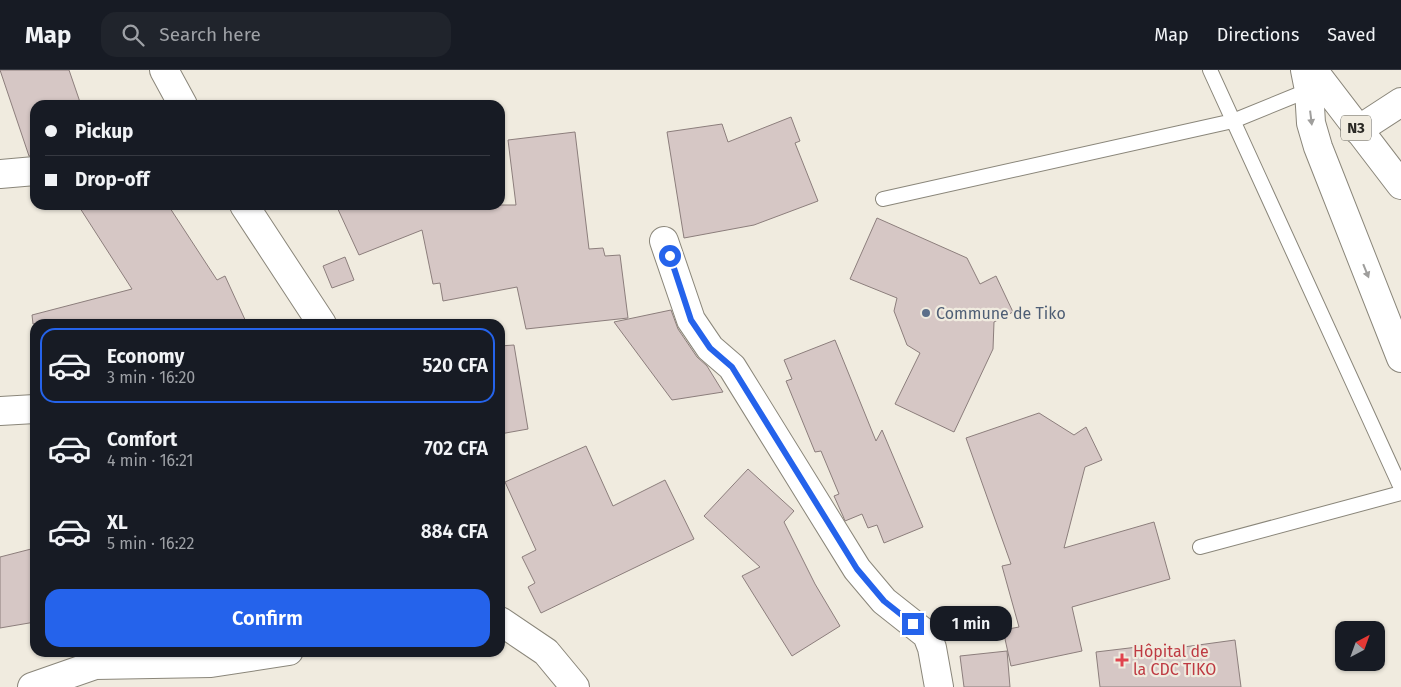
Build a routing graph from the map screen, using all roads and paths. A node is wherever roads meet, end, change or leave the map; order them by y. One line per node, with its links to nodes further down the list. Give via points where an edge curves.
1 (164, 70): 4 (main road)
2 (1210, 70): 6 (lane)
3 (1309, 77): 6 (lane); 7 (main road, N3); 15 (main road, one-way to 15, via 1311,123 1318,147)
4 (181, 100)
5 (1401, 102): 7 (main road)
6 (1233, 121): 11 (lane); 18 (lane)
7 (1358, 130): 10 (main road, N3)
8 (30, 171): 9 (main road)
9 (0, 174)
10 (1401, 184)
11 (883, 199)
12 (247, 210): 14 (main road)
13 (664, 241): 25 (main road, via 691,320 710,348 732,367 857,569 884,601 927,635)
14 (319, 319)
15 (1401, 358)
16 (30, 409): 17 (main road)
17 (0, 411)
18 (1401, 488)
19 (1401, 493): 20 (lane)
20 (1200, 547)
21 (505, 624): 24 (main road, via 546,652)
22 (250, 657): 23 (main road, via 211,663 95,665)
23 (32, 687)
24 (575, 687)
25 (940, 687)

